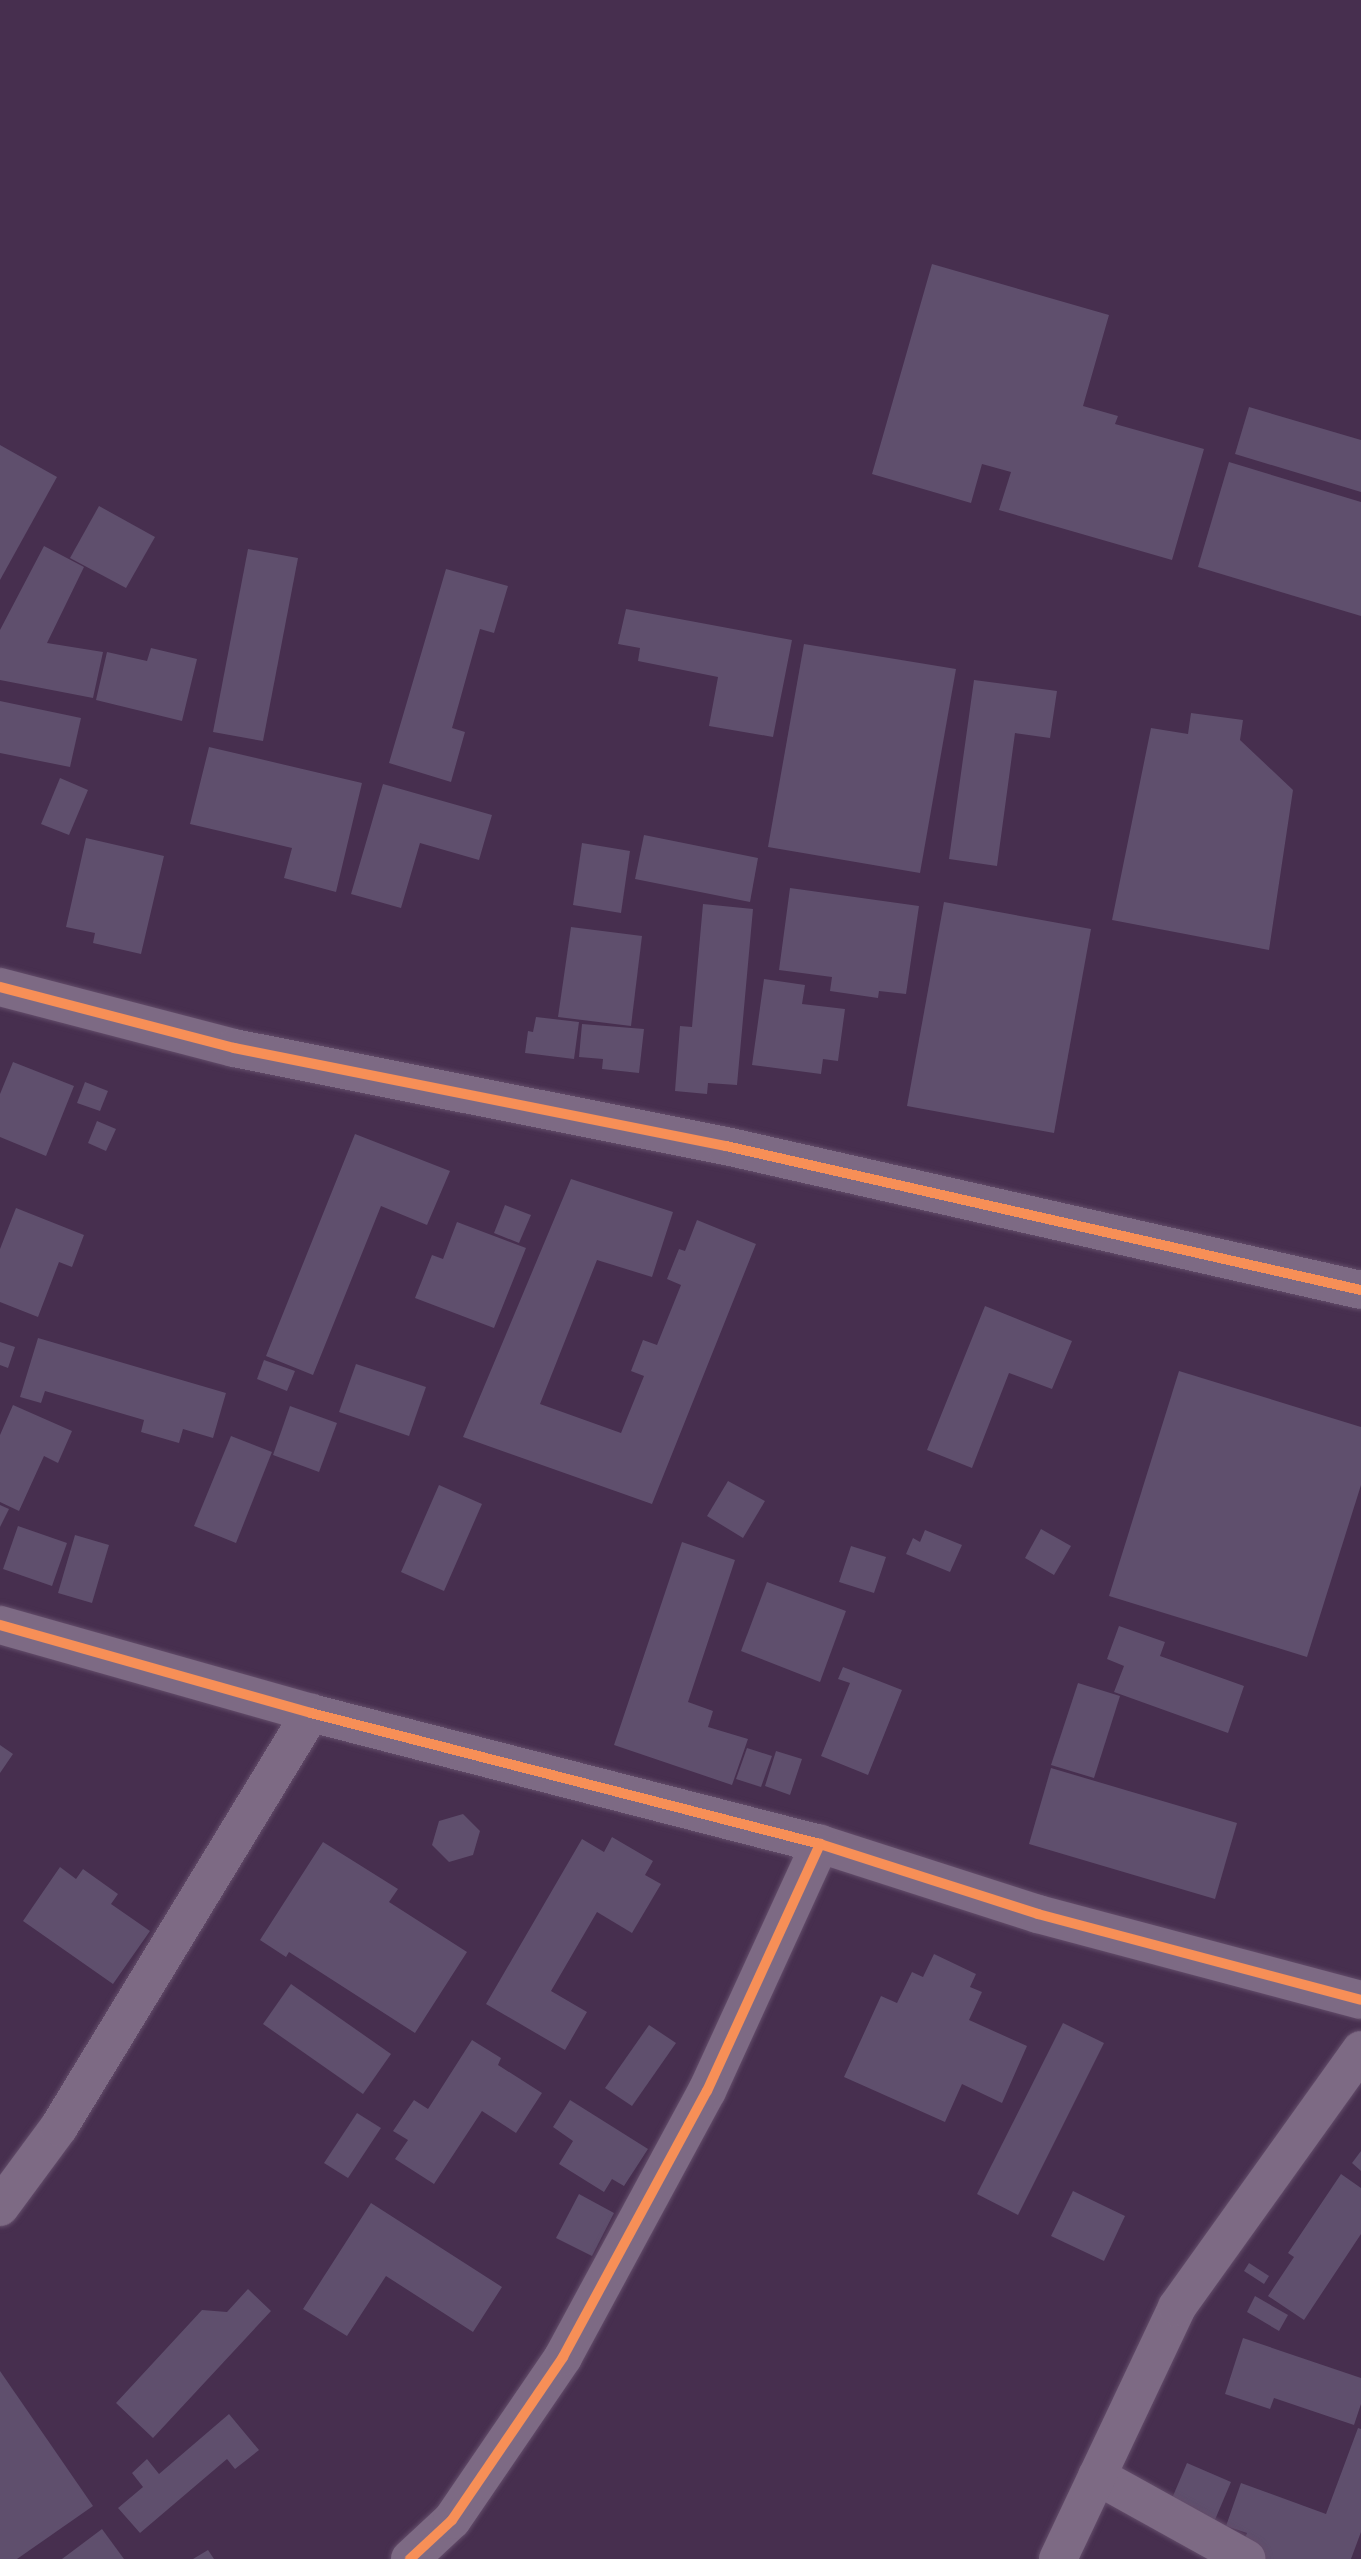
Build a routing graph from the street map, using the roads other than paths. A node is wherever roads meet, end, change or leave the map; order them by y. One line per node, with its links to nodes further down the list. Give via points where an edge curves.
1 (0, 987): 2 (street, via 234,1048 726,1146)
2 (1361, 1290)
3 (0, 1625): 4 (street)
4 (311, 1713): 5 (street); 8 (street, via 60,2127)
5 (820, 1844): 6 (street, via 1038,1914); 10 (street, via 707,2091 563,2357 452,2520)
6 (1361, 2000)
7 (1361, 2050): 9 (street, via 1177,2307)
8 (0, 2207)
9 (1097, 2476): 11 (street); 12 (street)
10 (410, 2559)
11 (1058, 2559)
12 (1247, 2559)

